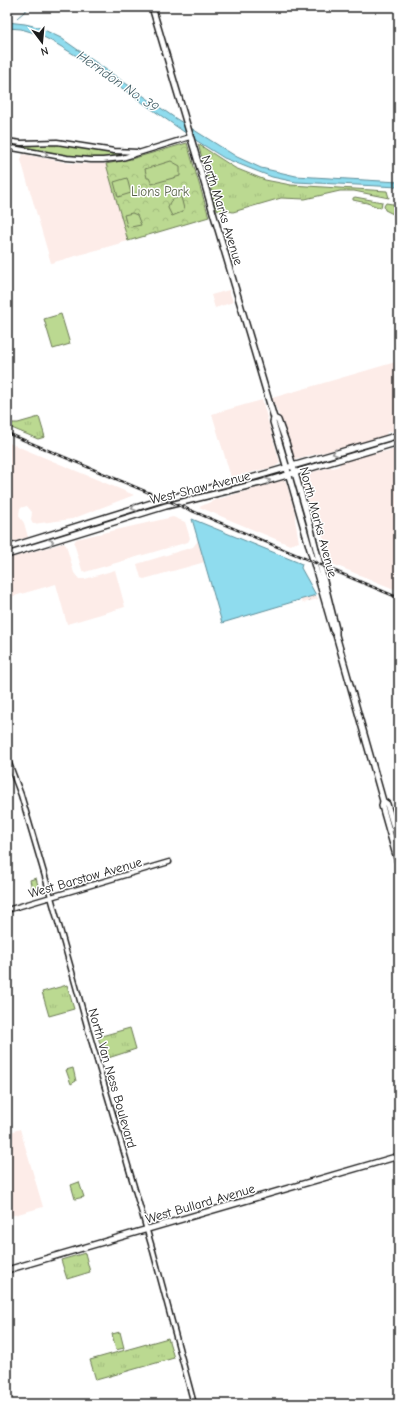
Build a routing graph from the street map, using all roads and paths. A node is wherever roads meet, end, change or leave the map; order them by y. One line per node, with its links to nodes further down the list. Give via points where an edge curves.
1 (152, 7): 2 (main road, North Marks Avenue)
2 (190, 137): 6 (street); 8 (main road, North Marks Avenue)
3 (7, 141): 5 (street, via 57,142)
4 (7, 147): 7 (street, one-way to 7, via 67,158)
5 (104, 150): 6 (street); 7 (street)
6 (137, 152): 7 (street, via 122,158)
7 (103, 160)
8 (274, 418): 15 (main road, North Marks Avenue, via 281,426); 16 (main road, North Marks Avenue)
9 (399, 435): 10 (main road, West Shaw Avenue)
10 (392, 437): 14 (main road, via 389,441 353,452); 15 (main road, West Shaw Avenue, one-way to 15)
11 (399, 438): 13 (main road)
12 (399, 442): 13 (main road, West Shaw Avenue)
13 (392, 444): 14 (main road, West Shaw Avenue)
14 (335, 461): 17 (main road, West Shaw Avenue)
15 (293, 466): 16 (main road, West Shaw Avenue); 17 (main road, North Marks Avenue)
16 (287, 467): 18 (main road, North Marks Avenue); 20 (main road, West Shaw Avenue, one-way to 20, via 158,501)
17 (295, 473): 18 (main road, West Shaw Avenue); 22 (main road, North Marks Avenue)
18 (289, 475): 19 (main road, North Marks Avenue); 23 (main road, West Shaw Avenue, one-way to 18, via 178,502)
19 (300, 516): 22 (main road, via 304,519); 24 (main road, North Marks Avenue)
20 (34, 540): 21 (main road, West Shaw Avenue); 23 (main road, via 31,545)
21 (7, 548)
22 (316, 549): 24 (main road, North Marks Avenue)
23 (7, 554)
24 (336, 635): 26 (main road, North Marks Avenue)
25 (7, 758): 30 (street, North Van Ness Boulevard, via 21,795)
26 (383, 801): 27 (main road, North Marks Avenue, via 387,804); 29 (main road, North Marks Avenue, via 382,806)
27 (399, 844)
28 (169, 862): 30 (street, West Barstow Avenue)
29 (399, 866)
30 (51, 897): 31 (street, West Barstow Avenue); 33 (street, North Van Ness Boulevard)
31 (7, 910)
32 (399, 1156): 33 (main road, West Bullard Avenue)
33 (146, 1230): 34 (main road, West Bullard Avenue); 35 (street, North Van Ness Boulevard)
34 (7, 1270)
35 (194, 1404)

